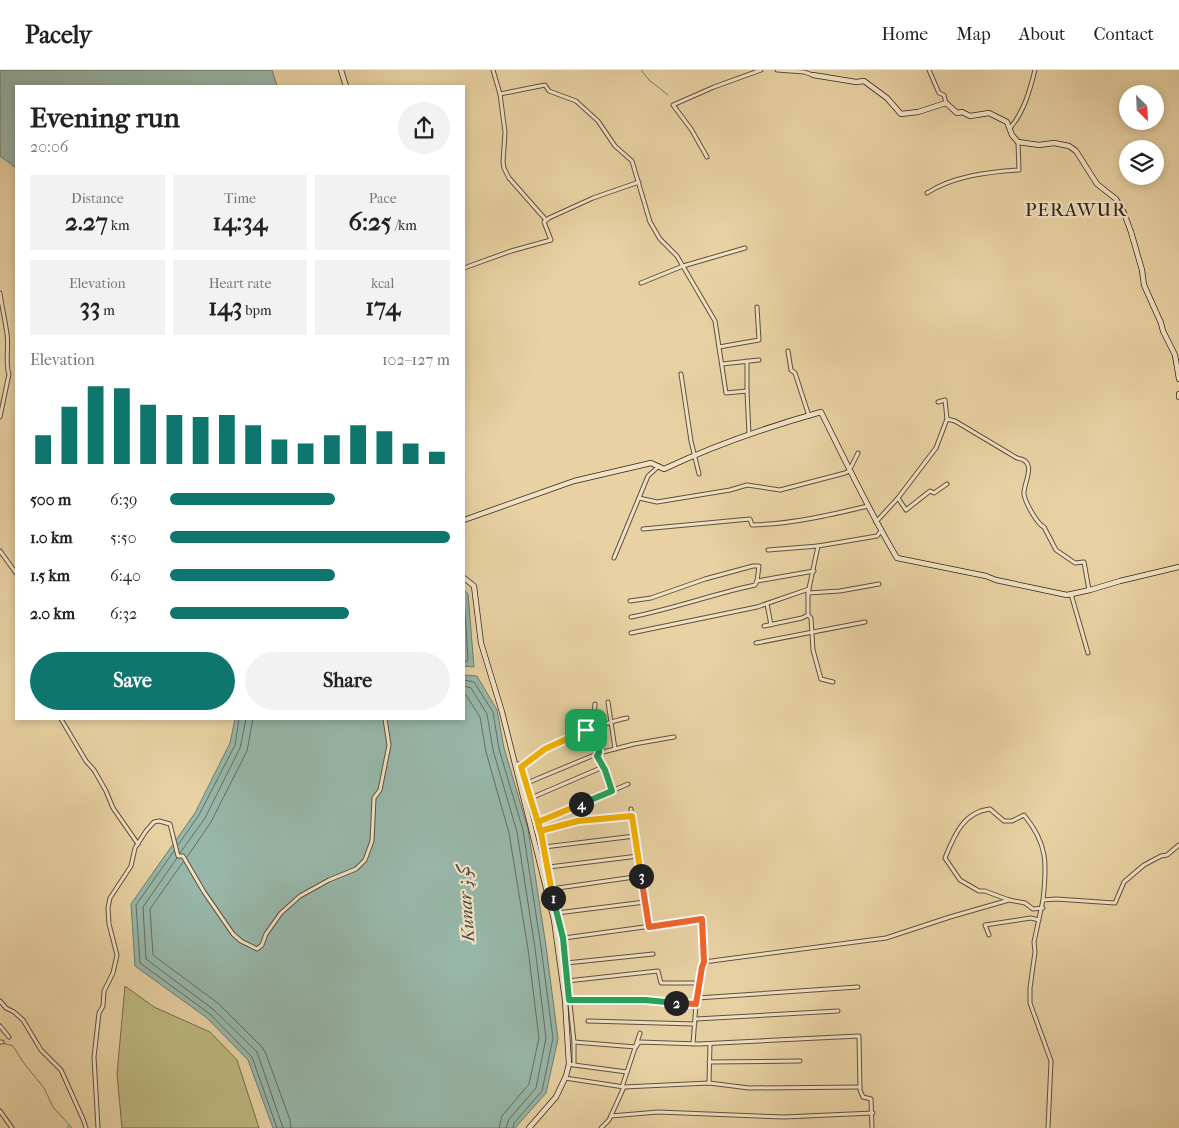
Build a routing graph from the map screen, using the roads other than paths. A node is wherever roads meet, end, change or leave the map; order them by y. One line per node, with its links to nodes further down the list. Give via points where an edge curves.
1 (341, 70): 8 (street)
2 (493, 70): 9 (street)
3 (761, 70): 13 (street, via 714,86 673,105)
4 (777, 70): 7 (street)
5 (930, 70): 10 (street)
6 (1035, 70): 11 (street, via 1030,93)
7 (813, 75): 10 (street, via 864,81 901,114)
8 (346, 85)
9 (500, 94): 14 (street, via 545,85 550,91 576,100 632,161); 16 (street, via 504,168)
10 (946, 103): 11 (street, via 957,113 970,116 989,113 1007,122)
11 (1010, 129): 12 (street)
12 (1018, 142): 15 (street, via 1019,170 984,173 942,185); 25 (street, via 1069,146 1076,151 1097,184 1116,199 1131,232 1144,285 1163,331)
13 (707, 157)
14 (639, 182): 16 (street, via 593,198); 18 (street, via 650,222)
15 (927, 193)
16 (546, 220): 19 (street, via 551,240)
17 (745, 248): 18 (street)
18 (683, 266): 20 (street); 23 (street, via 715,321)
19 (465, 268)
20 (641, 283)
21 (0, 294): 34 (street, via 7,335 8,374)
22 (757, 307): 23 (street, via 759,340)
23 (719, 347): 28 (street)
24 (788, 351): 33 (street, via 791,370 795,373)
25 (1177, 353): 30 (street)
26 (759, 360): 27 (street)
27 (746, 361): 28 (street); 31 (street)
28 (722, 364): 31 (street, via 726,393)
29 (681, 374): 38 (street)
30 (1179, 380)
31 (747, 392): 36 (street)
32 (938, 402): 35 (street, via 946,400)
33 (809, 416): 36 (street); 40 (street, via 821,412)
34 (0, 417)
35 (947, 419): 44 (street, via 936,448); 60 (street, via 955,420 1028,466 1024,494 1032,513 1056,550 1075,563 1084,562)
36 (749, 435): 38 (street)
37 (858, 453): 40 (street)
38 (694, 455): 39 (street, via 664,469); 41 (street)
39 (659, 466): 43 (street, via 648,476); 46 (street, via 651,463 574,481)
40 (849, 471): 43 (street, via 780,490 747,485 657,502); 45 (street)
41 (699, 474)
42 (947, 484): 44 (street, via 934,493 930,491 906,510)
43 (639, 498): 53 (street)
44 (898, 498): 47 (street)
45 (869, 506): 47 (street); 48 (street, via 814,519 752,525 750,519)
46 (465, 520)
47 (876, 523): 49 (street)
48 (643, 529)
49 (881, 531): 50 (street, via 878,536); 62 (street, via 897,558)
50 (818, 546): 51 (street); 55 (street)
51 (768, 550)
52 (0, 552): 56 (street)
53 (614, 558)
54 (1179, 567): 60 (street)
55 (814, 571): 58 (street); 61 (street)
56 (15, 572)
57 (465, 579): 85 (street, via 474,586 481,643)
58 (757, 581): 63 (street, via 758,566 753,566 651,598); 66 (street, via 755,585)
59 (879, 584): 61 (street)
60 (1090, 590): 62 (street)
61 (809, 591): 64 (street); 65 (street)
62 (1071, 594): 73 (street)
63 (630, 601)
64 (766, 604): 68 (street); 71 (street)
65 (808, 616): 68 (street); 70 (street, via 812,618)
66 (631, 617)
67 (865, 622): 70 (street)
68 (771, 625): 69 (street)
69 (764, 626)
70 (812, 632): 72 (street); 74 (street, via 821,679)
71 (631, 633)
72 (756, 643)
73 (1088, 653)
74 (833, 682)
75 (608, 702): 80 (street)
76 (595, 704): 81 (street)
77 (627, 718): 80 (street)
78 (62, 720): 97 (street)
79 (385, 720): 97 (street, via 389,745 380,790 374,798 372,841 365,860 356,869 300,896 282,913 257,949 233,934 183,856 178,856 170,824 154,822)
80 (611, 721): 81 (street); 83 (street)
81 (598, 727): 84 (street); 86 (street, via 545,749)
82 (674, 737): 83 (street)
83 (615, 749): 84 (street)
84 (599, 753): 87 (street, via 597,756); 88 (street)
85 (515, 764): 86 (street); 101 (street)
86 (521, 767): 88 (street)
87 (603, 767): 90 (street); 91 (street)
88 (527, 783): 91 (street)
89 (628, 784): 90 (street)
90 (612, 791): 94 (street)
91 (531, 798): 94 (street)
92 (631, 810): 93 (street)
93 (632, 816): 95 (street, via 578,821); 96 (street)
94 (538, 822): 95 (street)
95 (540, 831): 99 (street)
96 (635, 836): 99 (street); 100 (street)
97 (138, 844): 148 (street, via 131,866 110,898 108,908 117,955 99,1013 94,1057)
98 (1179, 845): 106 (street, via 1167,855 1144,865 1124,882 1115,903)
99 (544, 847): 102 (street)
100 (638, 856): 102 (street); 103 (street)
101 (541, 868): 102 (street); 114 (street)
102 (548, 868): 104 (street)
103 (641, 876): 104 (street); 107 (street)
104 (551, 889): 109 (street)
105 (1009, 900): 106 (street, via 979,891 960,880 945,858 962,824 981,810 990,810 1004,821 1024,815 1036,829 1044,851); 108 (street, via 1025,903 1033,909); 116 (street, via 886,938)
106 (1043, 900): 108 (street)
107 (645, 902): 109 (street); 111 (street)
108 (1043, 908): 110 (street)
109 (557, 914): 113 (street)
110 (1039, 920): 112 (street, via 1031,918 985,925); 152 (street, via 1034,942 1030,1002 1051,1062)
111 (649, 927): 113 (street); 116 (street, via 702,919)
112 (989, 935)
113 (563, 938): 114 (street); 117 (street)
114 (556, 939): 122 (street)
115 (653, 954): 117 (street)
116 (704, 962): 119 (street)
117 (566, 964): 118 (street)
118 (567, 981): 119 (street, via 658,971 661,983); 122 (street)
119 (699, 983): 121 (street)
120 (858, 987): 121 (street)
121 (698, 998): 124 (street)
122 (567, 1000): 124 (street); 131 (street); 137 (street)
123 (0, 1001): 147 (street, via 23,1020 40,1050 60,1070)
124 (696, 1004): 127 (street)
125 (838, 1011): 127 (street)
126 (588, 1021): 127 (street)
127 (696, 1022): 132 (street)
128 (0, 1026): 130 (street)
129 (640, 1033): 134 (street)
130 (9, 1036)
131 (574, 1042): 134 (street); 137 (street)
132 (693, 1044): 133 (street); 134 (street, via 639,1042)
133 (710, 1044): 136 (street); 141 (street, via 859,1036)
134 (636, 1047): 138 (street)
135 (800, 1061): 136 (street)
136 (709, 1062): 140 (street)
137 (572, 1065): 138 (street); 139 (street)
138 (627, 1072): 142 (street)
139 (565, 1078): 142 (street); 149 (street, via 556,1097)
140 (709, 1083): 141 (street, via 748,1088); 142 (street)
141 (860, 1086): 144 (street, via 862,1097 871,1098)
142 (623, 1087): 145 (street)
143 (0, 1111): 146 (street)
144 (873, 1113): 145 (street, via 784,1117 658,1112); 151 (street)
145 (611, 1116): 150 (street)
146 (12, 1128)
147 (86, 1128)
148 (98, 1128)
149 (528, 1128)
150 (601, 1128)
151 (872, 1128)
152 (1048, 1128)

